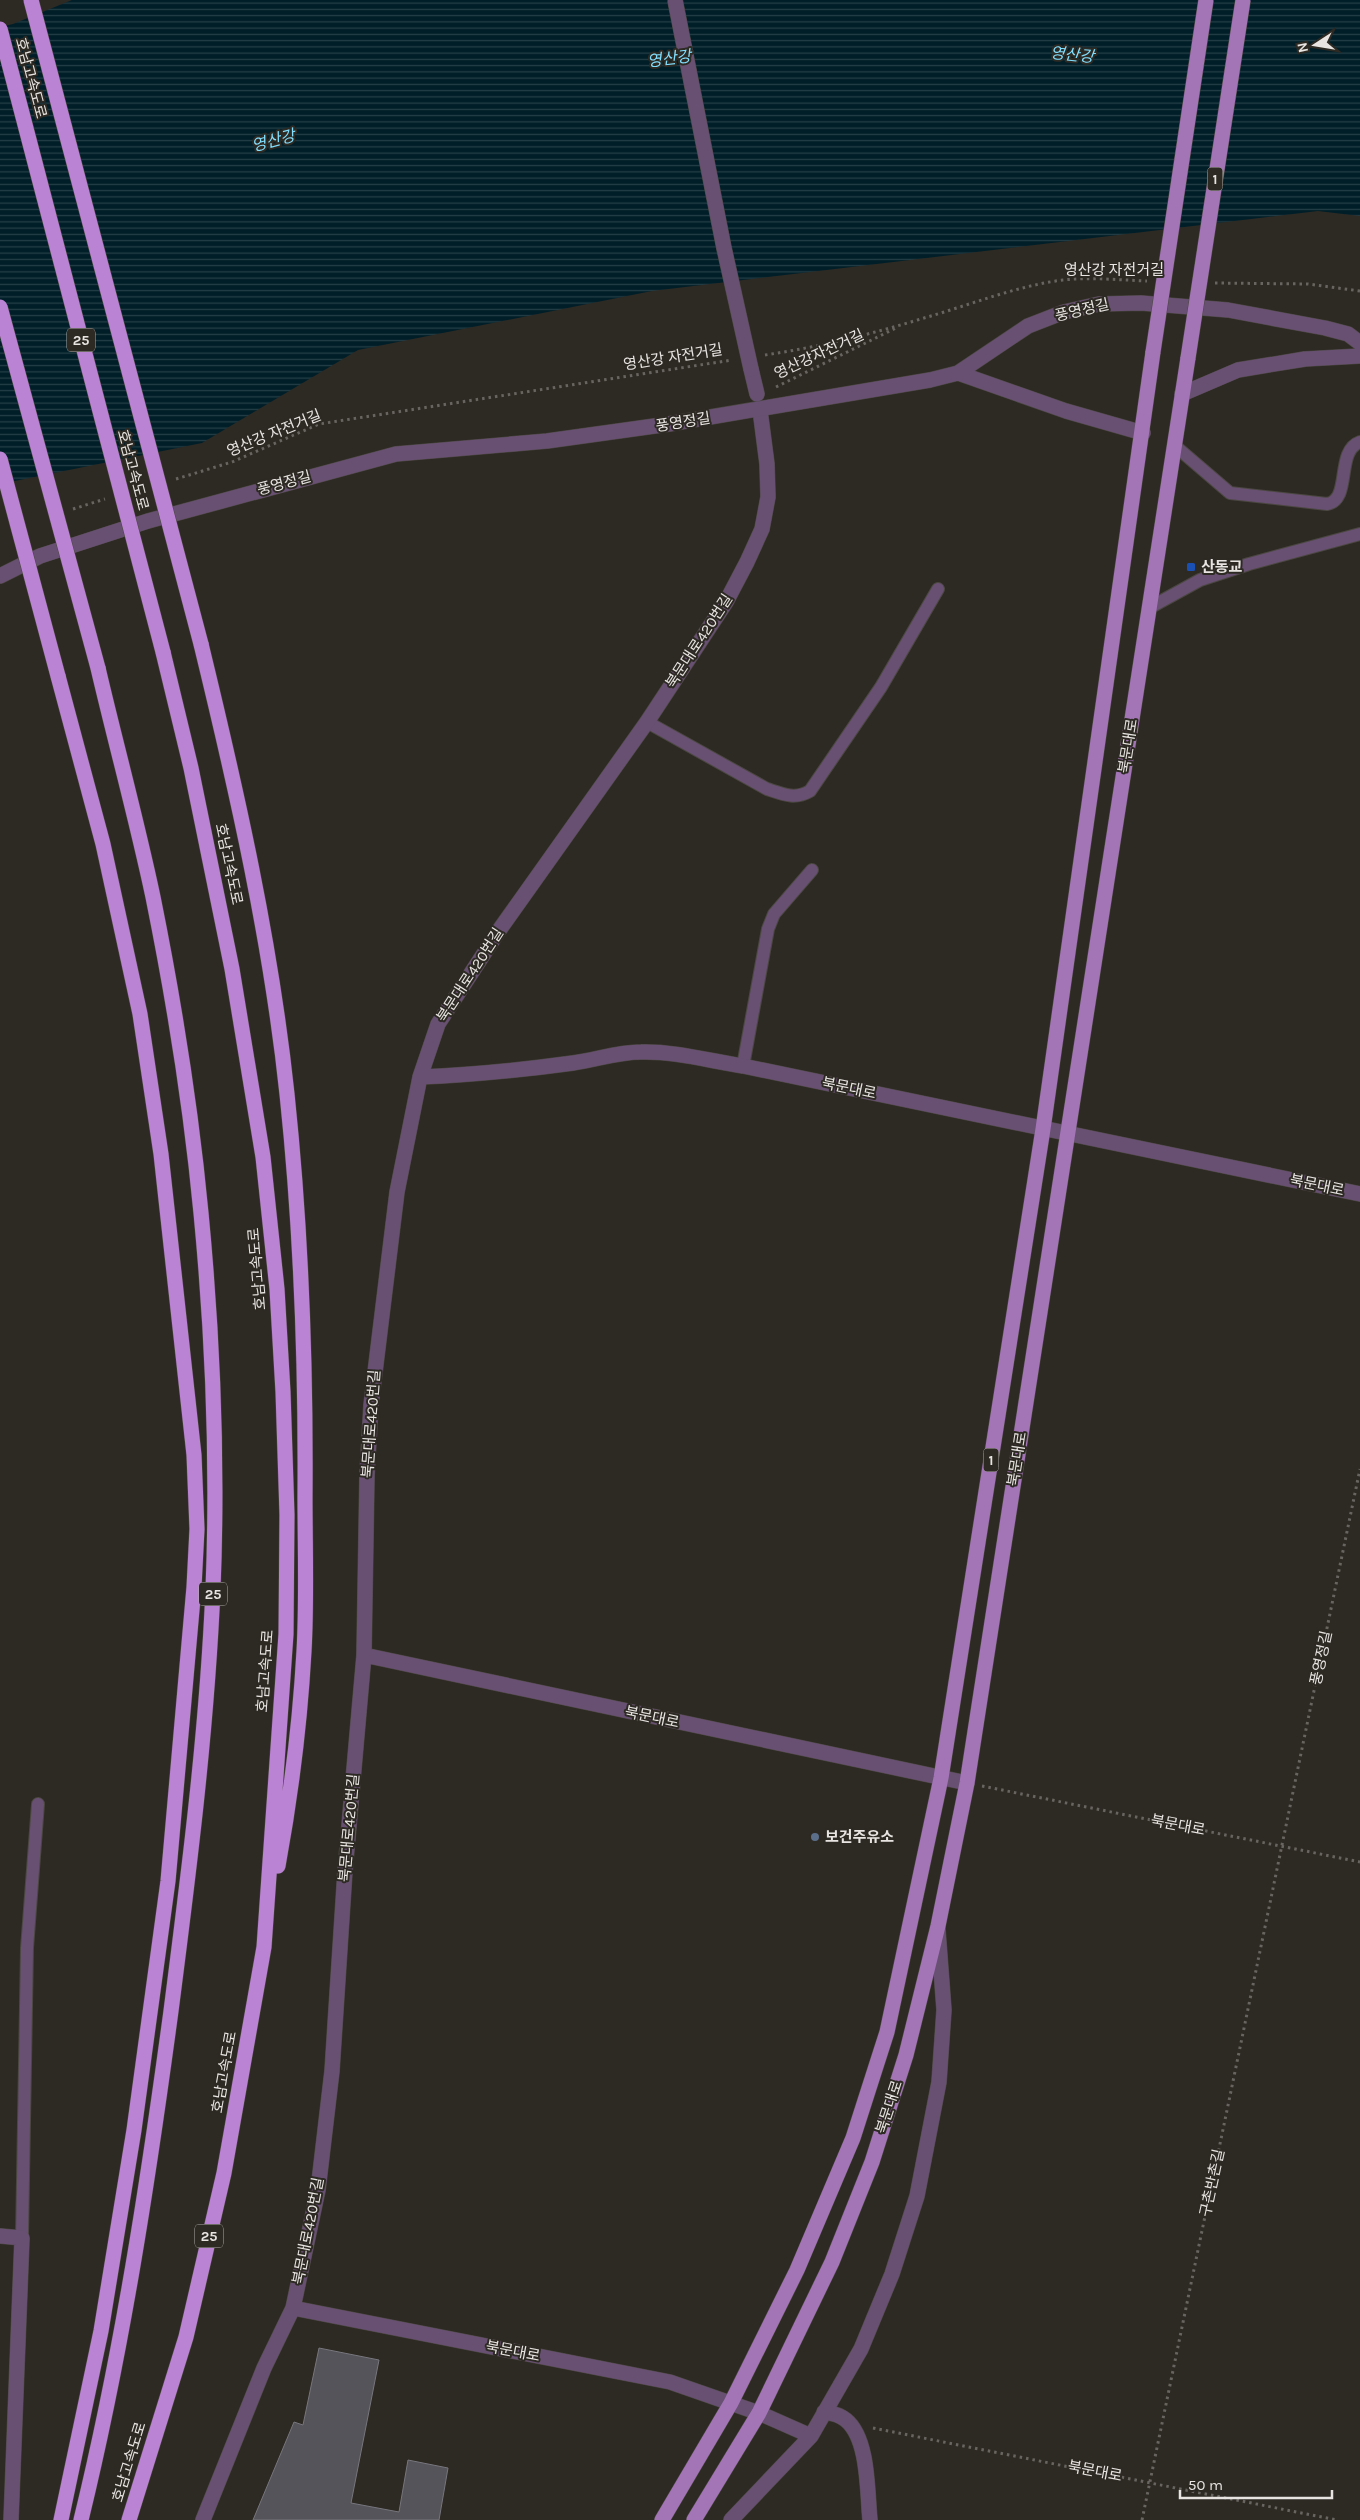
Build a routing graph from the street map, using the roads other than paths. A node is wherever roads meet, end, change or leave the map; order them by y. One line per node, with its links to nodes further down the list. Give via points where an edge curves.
1 (31, 0): 33 (highway, bridge, via 201,644 234,782 267,961 286,1091 298,1212 305,1448 304,1649 293,1782)
2 (675, 0): 10 (street, bridge, via 724,248 755,362)
3 (1206, 0): 13 (main road, 북문대로 / 1, bridge)
4 (1243, 0): 11 (main road, 북문대로 / 1, bridge)
5 (0, 29): 33 (highway, 호남고속도로 / 25, bridge, via 191,768 232,969 264,1157 277,1289 287,1515 286,1634)
6 (0, 307): 43 (highway, 호남고속도로 / 25, bridge, via 98,668 152,893 176,1020 200,1200 215,1405 215,1513 205,1720 192,1840 159,2102 129,2292 101,2436)
7 (1360, 343): 9 (street, 풍영정길, via 1348,334 1326,328 1228,310 1122,302 1064,312 1028,326)
8 (1360, 356): 11 (street, via 1304,359 1238,370)
9 (958, 373): 12 (street, 풍영정길); 13 (street, via 1073,414)
10 (757, 394)
11 (1182, 394): 15 (main road, 북문대로 / 1)
12 (760, 410): 18 (street, 풍영정길, via 547,441 396,454 148,521 40,556); 21 (street, 북문대로420번길, via 768,488 762,529 726,602)
13 (1143, 433): 25 (main road, 북문대로 / 1)
14 (1360, 442): 15 (lane, via 1354,444 1348,453 1338,496 1327,504 1230,493)
15 (1174, 445): 20 (main road, 북문대로 / 1)
16 (0, 459): 42 (highway, bridge, via 103,844 140,1014 163,1173 194,1455 197,1529 164,1910 134,2130 101,2330)
17 (1360, 534): 20 (lane, via 1200,580)
18 (0, 576)
19 (938, 589): 21 (lane, via 881,687 810,791 804,794 786,796 767,789)
20 (1150, 608): 26 (main road, 북문대로 / 1)
21 (647, 722): 24 (street, 북문대로420번길, via 500,929 438,1024)
22 (812, 870): 23 (lane, via 774,914 768,929)
23 (743, 1066): 24 (street, 북문대로, via 643,1052 500,1072); 25 (street, 북문대로)
24 (420, 1077): 28 (street, 북문대로420번길, via 397,1192 372,1396 367,1475)
25 (1043, 1128): 26 (street, 북문대로); 29 (main road, 북문대로 / 1)
26 (1068, 1134): 27 (street, 북문대로); 30 (main road, 북문대로 / 1)
27 (1360, 1194)
28 (364, 1655): 29 (street, 북문대로); 36 (street, 북문대로420번길, via 326,2131 318,2190)
29 (941, 1778): 30 (street, 북문대로); 37 (main road, 북문대로 / 1, via 886,2032 853,2138 797,2270)
30 (967, 1784): 32 (main road, 북문대로 / 1)
31 (38, 1804): 35 (lane, via 27,1948)
32 (938, 1926): 38 (street, via 944,2010 939,2082 917,2196 892,2274 861,2350); 39 (main road, 북문대로 / 1, via 906,2055 872,2162 832,2262)
33 (264, 1947): 44 (highway, 호남고속도로 / 25, via 220,2192 186,2337)
34 (0, 2236): 35 (street)
35 (22, 2238): 41 (street)
36 (292, 2308): 37 (street, 북문대로, via 670,2382); 45 (street, 북문대로420번길, via 264,2368)
37 (731, 2402): 39 (street, 북문대로); 46 (main road, 북문대로 / 1)
38 (824, 2412): 40 (street); 49 (street, via 845,2419 853,2427 862,2448)
39 (758, 2413): 40 (street); 47 (main road, 북문대로 / 1)
40 (810, 2436): 48 (street)
41 (11, 2520)
42 (61, 2520)
43 (80, 2520)
44 (129, 2520)
45 (203, 2520)
46 (662, 2520)
47 (694, 2520)
48 (731, 2520)
49 (870, 2520)

